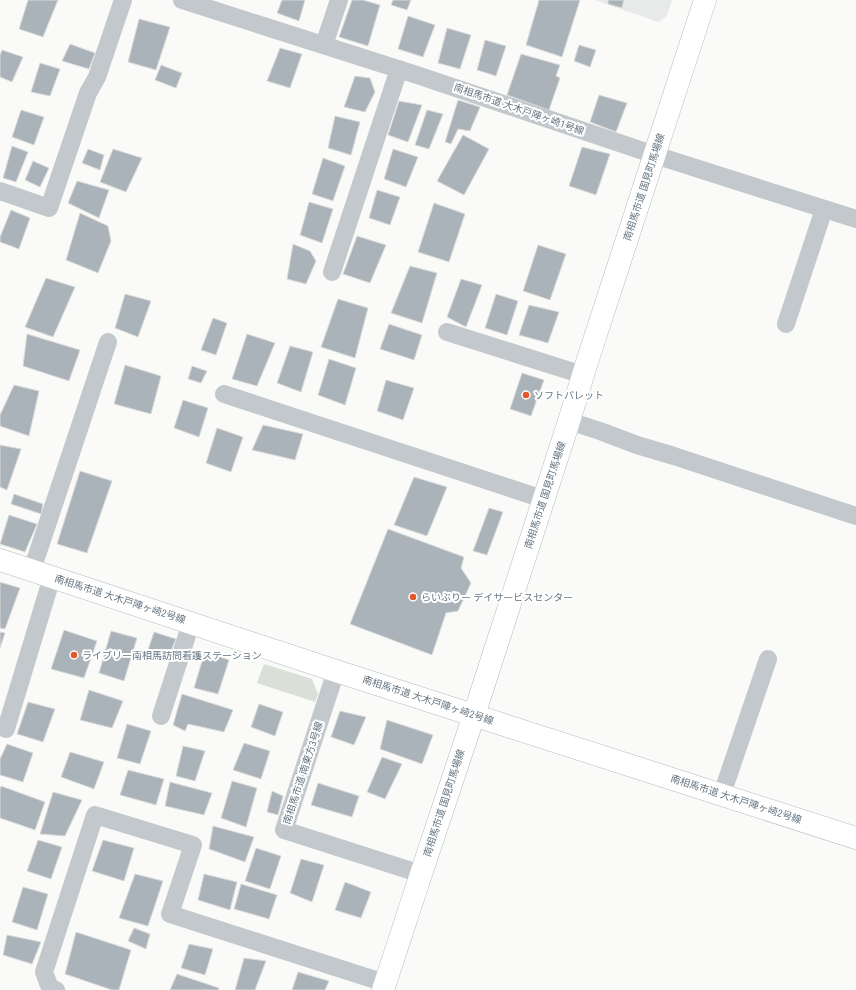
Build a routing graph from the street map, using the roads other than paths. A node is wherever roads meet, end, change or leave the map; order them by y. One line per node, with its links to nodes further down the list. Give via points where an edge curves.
1 (123, 0): 8 (street, via 49,208)
2 (182, 0): 5 (street, 南相馬市道 大木戸陣ヶ崎1号線)
3 (339, 0): 5 (street)
4 (705, 0): 7 (street, 南相馬市道 国見町馬場線)
5 (324, 45): 6 (street, 南相馬市道 大木戸陣ヶ崎1号線)
6 (398, 69): 7 (street, 南相馬市道 大木戸陣ヶ崎1号線); 11 (street)
7 (655, 155): 9 (street, 南相馬市道 大木戸陣ヶ崎1号線); 15 (street, 南相馬市道 国見町馬場線)
8 (0, 191)
9 (824, 209): 10 (street, 南相馬市道 大木戸陣ヶ崎1号線); 12 (street)
10 (856, 219)
11 (332, 272)
12 (786, 324)
13 (447, 332): 15 (street)
14 (108, 342): 21 (street)
15 (584, 374): 17 (street, 南相馬市道 国見町馬場線)
16 (224, 394): 18 (street)
17 (569, 420): 18 (street, 南相馬市道 国見町馬場線); 19 (street, via 637,445)
18 (544, 499): 26 (street, 南相馬市道 国見町馬場線)
19 (856, 516)
20 (0, 560): 21 (street, 南相馬市道 大木戸陣ヶ崎2号線)
21 (32, 570): 22 (street, 南相馬市道 大木戸陣ヶ崎2号線)
22 (52, 577): 23 (street, 南相馬市道 大木戸陣ヶ崎2号線); 28 (street)
23 (191, 623): 25 (street, 南相馬市道 大木戸陣ヶ崎2号線); 27 (street)
24 (768, 659): 29 (street)
25 (336, 671): 26 (street, 南相馬市道 大木戸陣ヶ崎2号線); 31 (street, 南相馬市道 南東方3号線, via 284,830)
26 (474, 715): 29 (street, 南相馬市道 大木戸陣ヶ崎2号線); 31 (street, 南相馬市道 国見町馬場線)
27 (161, 716)
28 (6, 729)
29 (722, 794): 30 (street, 南相馬市道 大木戸陣ヶ崎2号線)
30 (856, 838)
31 (421, 874): 32 (street, 南相馬市道 国見町馬場線)
32 (384, 987): 33 (street, via 170,914 193,845 96,815 44,972 50,988)
33 (56, 990)

